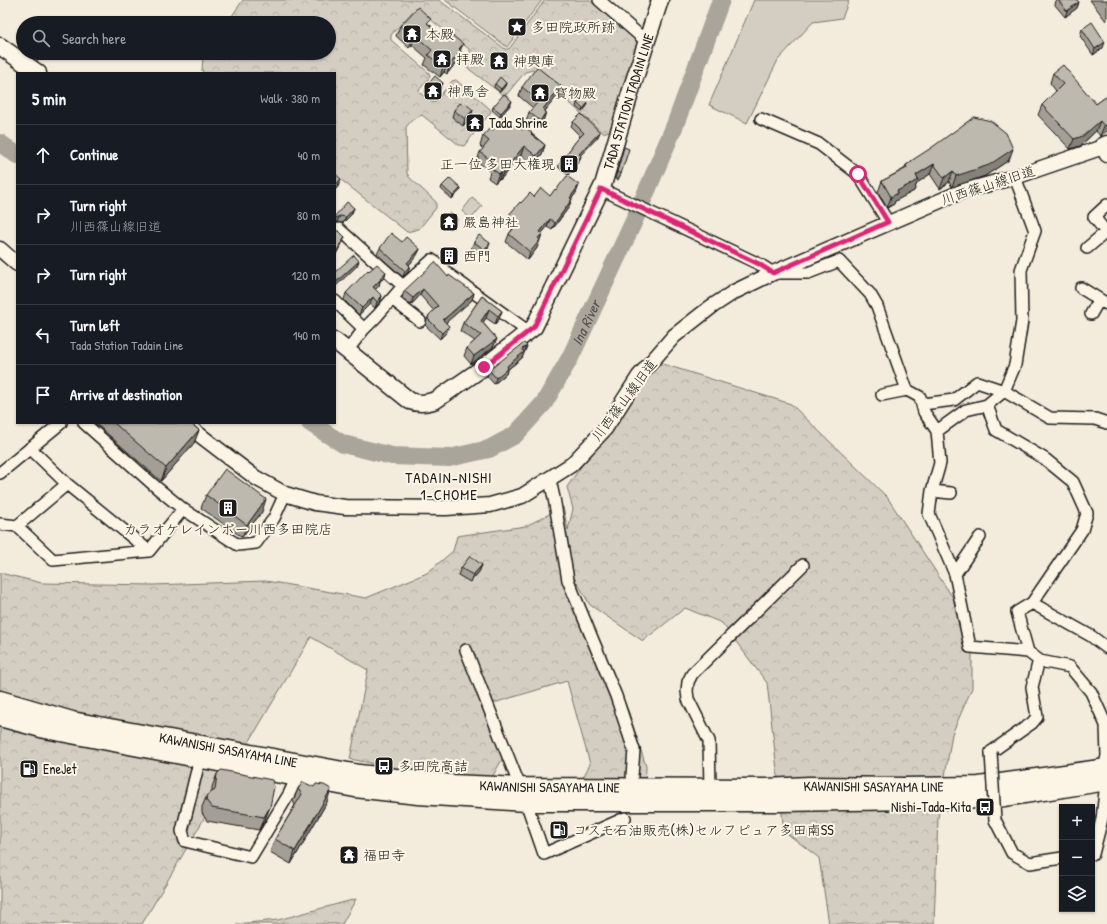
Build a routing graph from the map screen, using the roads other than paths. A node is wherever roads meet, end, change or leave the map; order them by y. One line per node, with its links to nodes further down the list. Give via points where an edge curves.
1 (598, 0): 3 (street)
2 (660, 0): 3 (main road, TADA STATION TADAIN LINE)
3 (646, 41): 11 (main road, TADA STATION TADAIN LINE)
4 (0, 46): 5 (main road)
5 (16, 57)
6 (20, 60): 7 (main road)
7 (37, 72)
8 (761, 119): 13 (street, via 819,144 858,174)
9 (1106, 149): 10 (street, 川西篠山線旧道)
10 (1015, 177): 13 (street, 川西篠山線旧道, via 963,191); 30 (street, via 1035,232 1021,270 1022,321 1015,365)
11 (607, 192): 18 (street); 27 (main road, TADA STATION TADAIN LINE)
12 (1107, 205): 15 (street, via 1094,217 1106,232)
13 (888, 222): 18 (street, 川西篠山線旧道)
14 (336, 230): 19 (street, via 339,229)
15 (1087, 248)
16 (0, 249): 17 (street)
17 (16, 263)
18 (773, 273): 29 (street, via 808,273 839,261 870,294); 41 (street, 川西篠山線旧道, via 734,292 674,336 639,376 605,429 571,465)
19 (403, 286): 21 (street); 27 (street, via 432,260)
20 (1081, 288): 23 (street)
21 (392, 299): 25 (street); 26 (street)
22 (336, 302): 26 (street)
23 (1103, 302): 24 (street)
24 (1091, 314)
25 (420, 320)
26 (364, 330): 28 (street)
27 (529, 332): 28 (main road, TADA STATION TADAIN LINE, via 478,371 430,402 410,401)
28 (341, 346)
29 (907, 390): 31 (street); 32 (street, via 920,397)
30 (1004, 391): 32 (street, via 977,382 954,400); 33 (street); 34 (street, via 1050,418 1095,419)
31 (882, 395)
32 (923, 404): 38 (street, via 924,412)
33 (987, 404): 38 (street, via 966,410); 53 (street, via 996,430 1045,459 1073,482 1087,513 1082,530)
34 (1107, 423)
35 (60, 424): 39 (street)
36 (85, 424): 46 (street)
37 (185, 424): 45 (street, 川西篠山線旧道, via 256,478)
38 (937, 431): 43 (street, via 940,463)
39 (30, 448): 40 (street); 42 (street)
40 (0, 473)
41 (550, 480): 45 (street, 川西篠山線旧道, via 522,496 490,505 446,508 345,507 315,503); 62 (street, via 568,580 601,657 634,750)
42 (67, 484): 48 (street); 50 (street)
43 (932, 491): 44 (street); 52 (street, via 929,514)
44 (951, 493)
45 (285, 494): 46 (street, via 274,518 256,543 238,545)
46 (183, 509): 50 (street)
47 (0, 524): 48 (street)
48 (17, 526): 50 (street, via 54,560)
49 (980, 537): 52 (street)
50 (148, 550)
51 (803, 565): 64 (street, via 692,674 688,682 688,699 709,741)
52 (955, 574): 56 (street, via 970,647)
53 (1032, 603): 54 (street, via 1091,636); 56 (street, via 1017,612)
54 (1107, 648)
55 (466, 650): 65 (street)
56 (1028, 652): 57 (street)
57 (1039, 660): 61 (street, via 1070,667 1091,692 1106,725); 69 (street, bridge, via 1032,687 1037,717 991,752 995,820 1012,853 1030,863)
58 (0, 700): 65 (main road, KAWANISHI SASAYAMA LINE, via 72,720 358,774)
59 (0, 717): 60 (main road, KAWANISHI SASAYAMA LINE, via 45,729)
60 (200, 758): 63 (main road, KAWANISHI SASAYAMA LINE); 63 (street, via 182,831 185,841 251,856)
61 (1106, 775): 66 (main road, KAWANISHI SASAYAMA LINE, via 992,799 908,794); 68 (street, via 1102,819)
62 (632, 776)
63 (297, 777): 65 (main road, KAWANISHI SASAYAMA LINE, via 355,788 418,795)
64 (710, 788): 65 (main road, KAWANISHI SASAYAMA LINE); 66 (main road, KAWANISHI SASAYAMA LINE)
65 (523, 794): 66 (main road, KAWANISHI SASAYAMA LINE); 67 (street, via 544,854)
66 (812, 794)
67 (625, 818)
68 (1095, 846)
69 (1059, 858)

